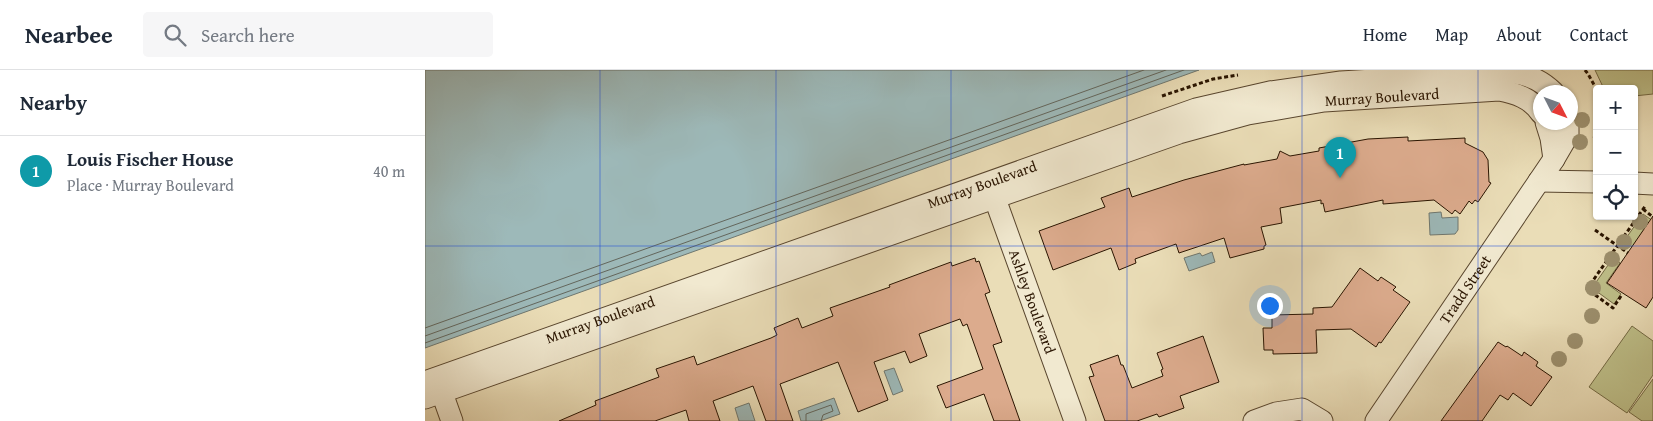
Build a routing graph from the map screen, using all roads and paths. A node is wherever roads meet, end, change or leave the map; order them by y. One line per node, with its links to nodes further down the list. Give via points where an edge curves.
1 (1585, 70): 3 (path)
2 (1544, 85): 11 (street, Murray Boulevard, via 1517,72 1500,72 1341,82 1271,92 1196,109)
3 (1594, 85)
4 (1533, 104): 11 (street, Murray Boulevard, via 1513,93 1499,90 1324,101 1248,114 1179,132)
5 (1548, 130): 7 (street)
6 (1568, 130): 7 (street)
7 (1554, 159): 8 (street, Tradd Street)
8 (1539, 181): 9 (street); 24 (street, Tradd Street)
9 (1593, 182)
10 (1638, 186): 12 (street)
11 (992, 190): 19 (street, Murray Boulevard); 21 (street, Ashley Boulevard)
12 (1650, 193): 13 (path)
13 (1643, 209): 14 (path); 16 (path)
14 (1653, 216)
15 (1595, 230): 16 (path)
16 (1617, 246): 17 (path); 18 (path, via 1587,289 1613,308)
17 (1628, 253)
18 (1621, 296)
19 (432, 388): 20 (street)
20 (452, 421)
21 (1075, 421)
22 (1254, 421): 23 (street, via 1276,412 1303,409)
23 (1322, 421)
24 (1376, 421)

